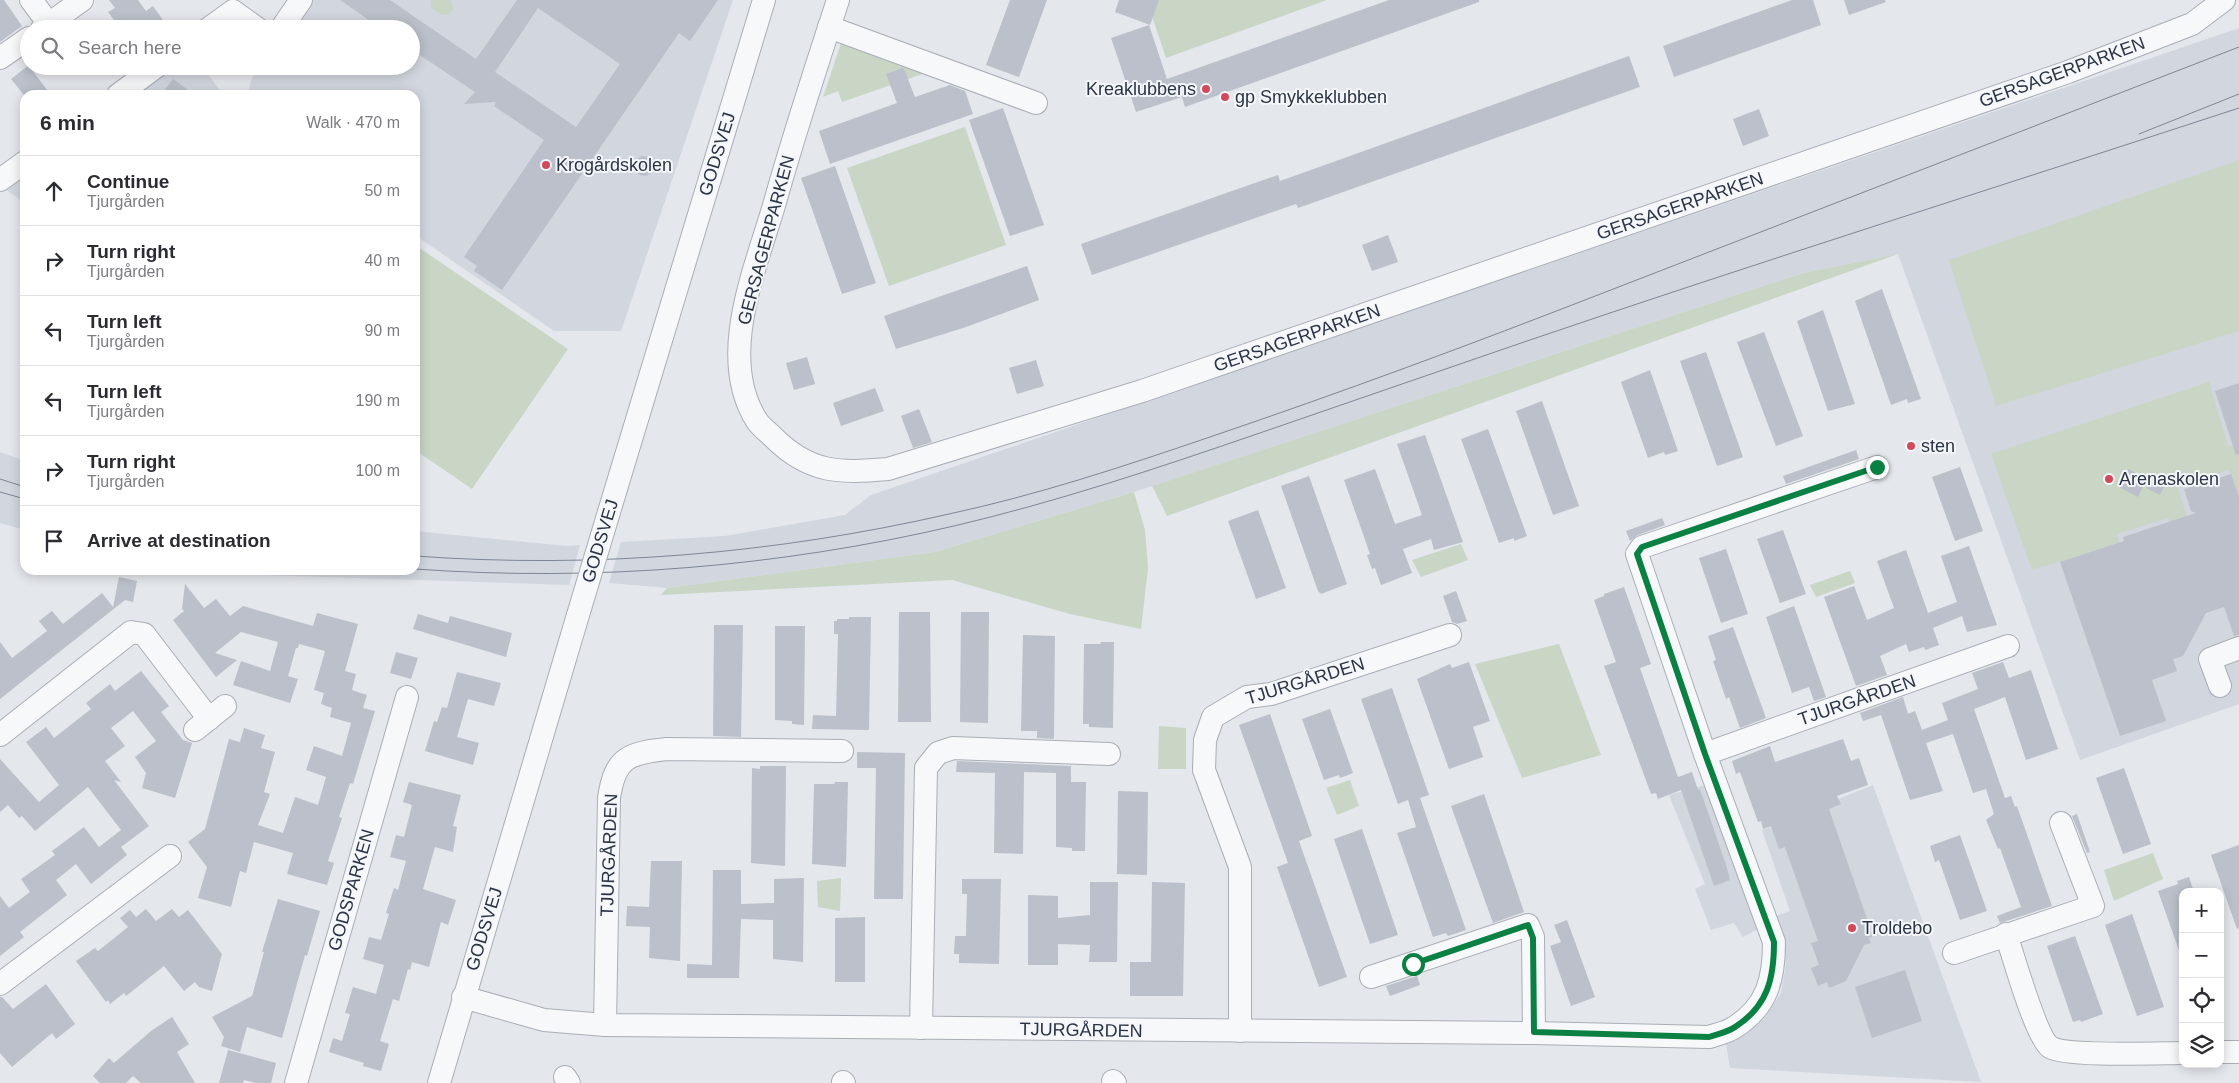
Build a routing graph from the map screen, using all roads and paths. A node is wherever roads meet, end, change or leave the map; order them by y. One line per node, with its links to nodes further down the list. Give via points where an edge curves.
1 (31, 0): 7 (street)
2 (82, 0): 8 (street)
3 (300, 0): 11 (street)
4 (764, 0): 37 (street, GODSVEJ, bridge)
5 (838, 0): 12 (street, GERSAGERPARKEN)
6 (2224, 0): 12 (street, GERSAGERPARKEN, via 2192,24 2068,72 1504,267 1142,391 888,469 854,472 828,470 803,460 758,422 744,392 738,355 743,310)
7 (42, 20)
8 (54, 20)
9 (220, 20): 10 (street, via 233,11)
10 (246, 20)
11 (287, 20)
12 (830, 27): 17 (street)
13 (20, 44): 14 (street)
14 (0, 58)
15 (145, 75): 16 (street)
16 (125, 90)
17 (1036, 103)
18 (20, 166): 19 (street)
19 (0, 180)
20 (1877, 467): 30 (street, TJURGÅRDEN, via 1642,547 1637,554)
21 (1450, 635): 40 (street, TJURGÅRDEN, via 1271,694 1247,697 1213,717 1205,740 1204,770 1240,867)
22 (2008, 646): 30 (street, TJURGÅRDEN)
23 (2239, 648): 24 (street, via 2210,659)
24 (2220, 686)
25 (407, 697): 45 (street, GODSPARKEN)
26 (209, 718): 27 (street, via 144,634 131,632)
27 (0, 735)
28 (842, 750): 38 (street, TJURGÅRDEN, via 667,749 640,752 624,760 612,780 609,798)
29 (1109, 754): 39 (street, via 953,748 938,753 926,768)
30 (1705, 754): 41 (street, TJURGÅRDEN, via 1774,942 1774,969 1766,994 1754,1012 1734,1028 1709,1037)
31 (2061, 823): 33 (street, via 2093,906)
32 (170, 856): 36 (street)
33 (2006, 934): 34 (street); 44 (street, via 2039,1032 2050,1047 2066,1052)
34 (1954, 953)
35 (1371, 977): 41 (street, via 1528,925 1533,938)
36 (0, 984)
37 (463, 997): 38 (street, TJURGÅRDEN, via 544,1020); 46 (street, GODSVEJ)
38 (605, 1025): 39 (street, TJURGÅRDEN)
39 (921, 1028): 40 (street, TJURGÅRDEN)
40 (1240, 1032): 41 (street, TJURGÅRDEN)
41 (1534, 1032)
42 (2224, 1052): 43 (street)
43 (2239, 1052)
44 (2179, 1053)
45 (296, 1083)
46 (438, 1083)

